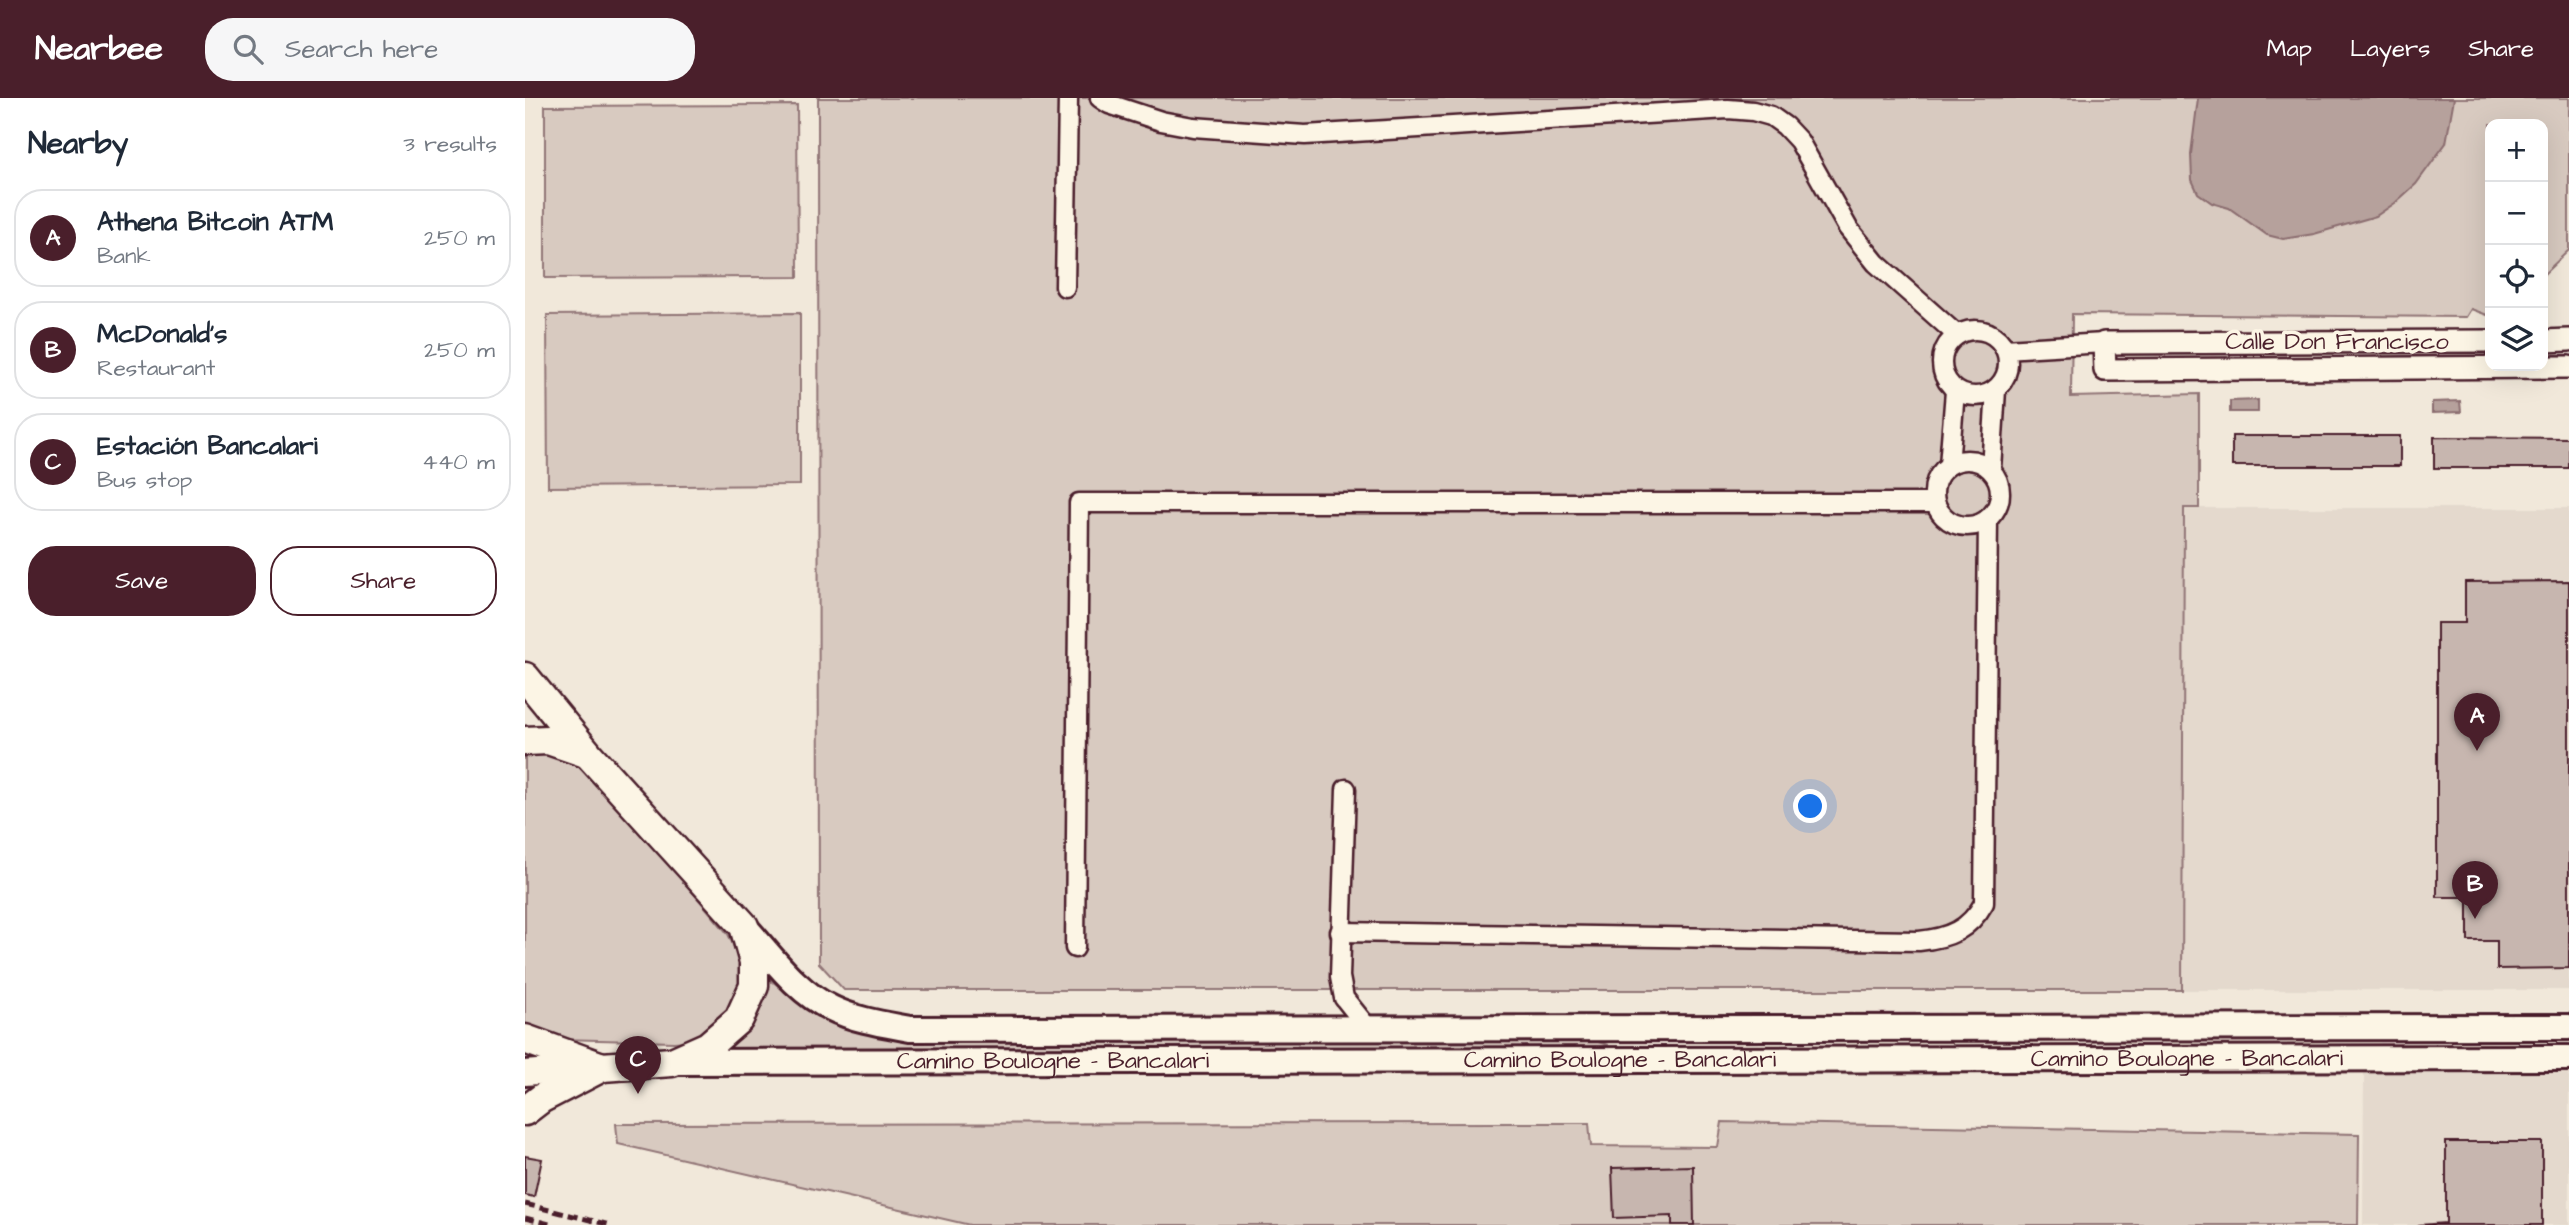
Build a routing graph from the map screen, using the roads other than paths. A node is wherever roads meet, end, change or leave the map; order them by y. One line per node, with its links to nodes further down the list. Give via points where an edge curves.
1 (1068, 98): 3 (street)
2 (1100, 98): 4 (street, via 1161,121 1193,127 1305,135 1728,109 1772,116 1792,134 1848,228 1876,263)
3 (1065, 286)
4 (1957, 335): 9 (street, via 1979,330 1999,340); 12 (street, via 1948,343 1941,363)
5 (2485, 341): 8 (street, Calle Don Francisco)
6 (2548, 341): 7 (street)
7 (2569, 341)
8 (2104, 343): 9 (street); 10 (street, Calle Don Francisco, via 2105,370)
9 (2005, 349): 11 (street, via 2007,371)
10 (2569, 367)
11 (1996, 390): 12 (street, via 1975,397); 14 (street)
12 (1955, 391): 13 (street)
13 (1949, 465): 14 (street, via 1971,460); 15 (street, via 1935,482)
14 (1991, 469): 16 (street, via 1999,501)
15 (1935, 503): 16 (street, via 1947,520 1957,525); 23 (street, via 1079,503)
16 (1987, 519): 22 (street, via 1984,903 1959,932 1919,941)
17 (525, 677): 19 (main road)
18 (525, 741): 19 (main road, via 548,740)
19 (589, 755): 21 (main road)
20 (1346, 789): 22 (street)
21 (744, 926): 25 (main road, Camino Boulogne - Bancalari, via 809,995 862,1019 910,1029); 28 (main road, via 754,962 754,986 739,1019 708,1046)
22 (1340, 932): 25 (street, via 1345,998)
23 (1075, 948)
24 (2569, 1027): 25 (main road, Camino Boulogne - Bancalari)
25 (1368, 1028)
26 (525, 1039): 29 (main road)
27 (2569, 1058): 28 (main road, Camino Boulogne - Bancalari)
28 (672, 1062): 29 (main road)
29 (601, 1067): 30 (main road); 31 (main road)
30 (525, 1073)
31 (525, 1111)

